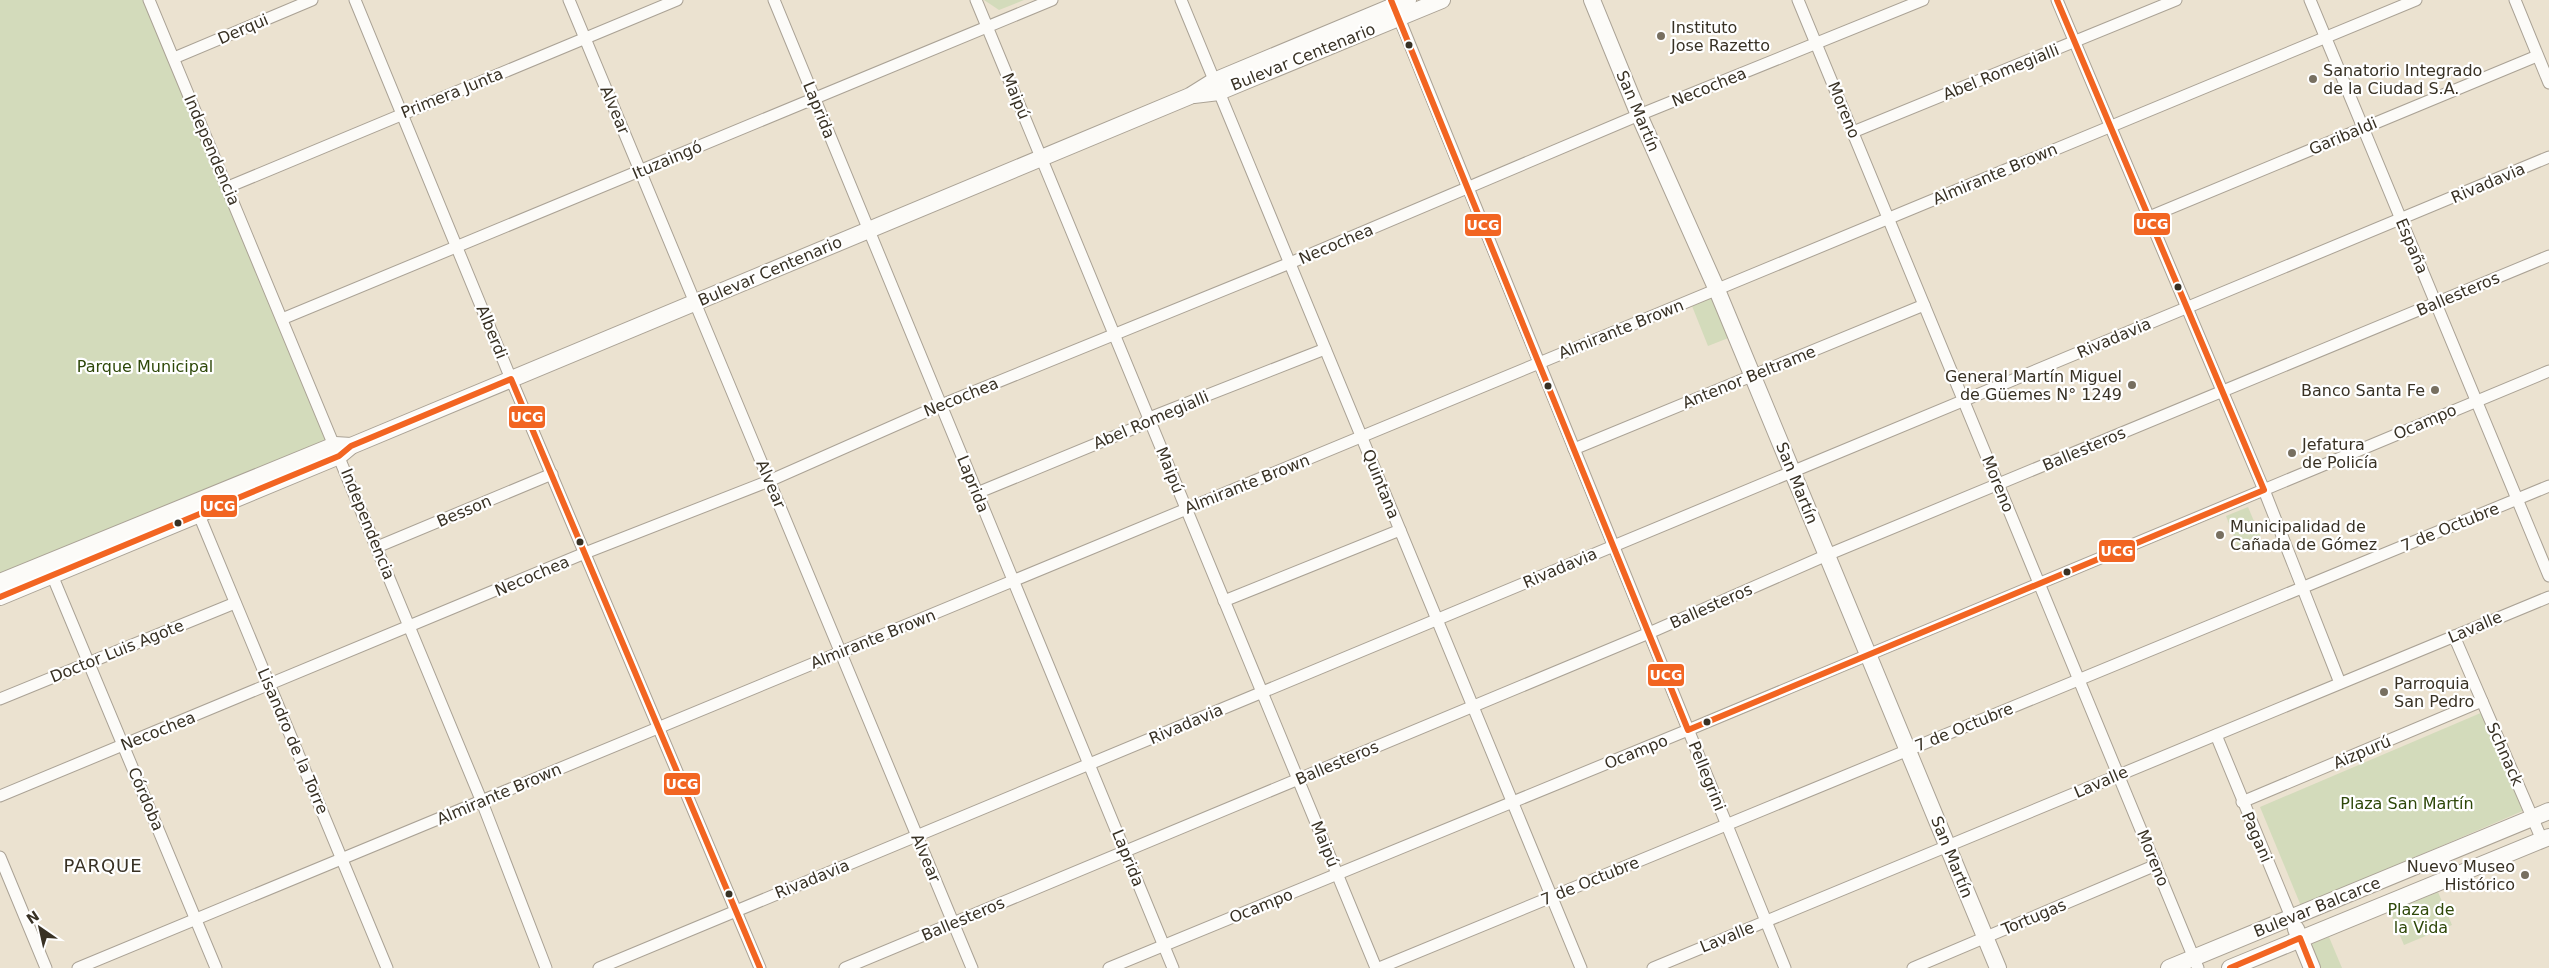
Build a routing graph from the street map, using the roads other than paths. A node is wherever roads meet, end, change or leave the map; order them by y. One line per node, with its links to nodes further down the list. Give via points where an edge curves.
1 (149, 0): 26 (street, Independencia)
2 (312, 0): 26 (street, Derqui)
3 (355, 0): 30 (street, Alberdi)
4 (569, 0): 22 (street, Alvear)
5 (677, 0): 22 (street, Primera Junta)
6 (774, 0): 29 (street, Laprida)
7 (976, 0): 20 (street, Maipú)
8 (1052, 0): 20 (street, Ituzaingó)
9 (1180, 0): 28 (street, Quintana)
10 (1442, 0): 19 (main road, Bulevar Centenario)
11 (1592, 0): 31 (main road, San Martín)
12 (1798, 0): 24 (street, Moreno)
13 (1923, 0): 24 (street, Necochea)
14 (2057, 0): 23 (street)
15 (2176, 0): 23 (street, Abel Romegialli)
16 (2310, 0): 21 (street, España)
17 (2416, 0): 21 (street, Almirante Brown)
18 (2515, 0): 25 (street)
19 (1398, 6): 28 (main road, Bulevar Centenario); 39 (street, Pellegrini)
20 (987, 27): 29 (street, Ituzaingó); 36 (street, Maipú)
21 (2326, 38): 32 (street, Almirante Brown); 33 (street, España)
22 (586, 39): 30 (street, Primera Junta); 37 (street, Alvear)
23 (2075, 42): 32 (street); 34 (street, Abel Romegialli)
24 (1816, 43): 31 (street, Necochea); 34 (street, Moreno)
25 (2537, 56): 27 (street); 33 (street, Garibaldi)
26 (174, 58): 38 (street, Independencia)
27 (2549, 83)
28 (1216, 86): 36 (main road, Bulevar Centenario); 46 (street, Quintana)
29 (815, 98): 37 (street, Ituzaingó); 43 (street, Laprida)
30 (402, 114): 38 (street, Primera Junta); 44 (street, Alberdi)
31 (1639, 115): 39 (street, Necochea); 47 (main road, San Martín)
32 (2111, 126): 40 (street); 41 (street, Almirante Brown)
33 (2363, 128): 40 (street, Garibaldi); 42 (street, España)
34 (1853, 132): 41 (street, Moreno)
35 (2549, 157): 42 (street, Rivadavia)
36 (1041, 158): 43 (main road, Bulevar Centenario); 53 (street, Maipú)
37 (640, 171): 44 (street, Ituzaingó); 48 (street, Alvear)
38 (228, 187): 52 (street, Independencia)
39 (1468, 188): 46 (street, Necochea); 55 (street, Pellegrini)
40 (2149, 217): 51 (street)
41 (1889, 218): 47 (street, Almirante Brown); 50 (street, Moreno)
42 (2401, 219): 49 (street, España); 51 (street, Rivadavia)
43 (869, 230): 48 (main road, Bulevar Centenario); 62 (street, Laprida)
44 (457, 247): 52 (street, Ituzaingó); 58 (street, Alberdi)
45 (2549, 256): 49 (street, Ballesteros)
46 (1290, 264): 53 (street, Necochea); 54 (street, Quintana)
47 (1717, 290): 55 (street, Almirante Brown); 57 (main road, San Martín)
48 (695, 302): 58 (main road, Bulevar Centenario); 69 (street, Alvear)
49 (2436, 303): 59 (street, Ballesteros); 61 (street, España)
50 (1924, 305): 57 (street, Antenor Beltrame); 60 (street, Moreno)
51 (2187, 308): 59 (street); 60 (street, Rivadavia)
52 (282, 319): 65 (street, Independencia)
53 (1114, 335): 62 (street, Necochea); 63 (street, Maipú)
54 (1325, 349): 63 (street, Abel Romegialli); 64 (street, Quintana)
55 (1539, 363): 64 (street, Almirante Brown); 66 (street, Pellegrini)
56 (2549, 371): 61 (street, Ocampo)
57 (1752, 376): 66 (street, Antenor Beltrame); 67 (main road, San Martín)
58 (511, 379): 65 (main road, Bulevar Centenario); 68 (street, Alberdi)
59 (2222, 391): 70 (street, Ballesteros); 72 (street)
60 (1964, 400): 67 (street, Rivadavia); 70 (street, Moreno)
61 (2476, 401): 72 (street, Ocampo); 74 (street, España)
62 (941, 405): 69 (street, Necochea); 73 (street, Laprida)
63 (1149, 418): 73 (street, Abel Romegialli, via 1142,425); 75 (street, Maipú)
64 (1361, 437): 75 (street, Almirante Brown); 77 (street, Quintana)
65 (342, 449): 76 (main road, Bulevar Centenario); 79 (street, Independencia); 85 (main road, Bulevar Centenario)
66 (1574, 449): 78 (street, Pellegrini)
67 (1792, 472): 78 (street, Rivadavia); 81 (main road, San Martín)
68 (552, 474): 79 (street, Besson); 80 (street, Alberdi)
69 (769, 481): 80 (street, Necochea); 96 (street, Alvear)
70 (1998, 484): 81 (street, Ballesteros); 86 (street, Moreno)
71 (2549, 486): 74 (street, 7 de Octubre)
72 (2264, 490): 86 (street, Ocampo); 87 (street)
73 (977, 492): 84 (street, Laprida)
74 (2517, 499): 83 (street, España); 87 (street, 7 de Octubre)
75 (1186, 509): 84 (street, Almirante Brown); 90 (street, Maipú)
76 (199, 515): 82 (main road, Bulevar Centenario); 91 (street, Lisandro de la Torre)
77 (1400, 530): 90 (street); 92 (street, Quintana)
78 (1613, 546): 92 (street, Rivadavia); 94 (street, Pellegrini)
79 (377, 548): 93 (street, Independencia)
80 (585, 553): 93 (street, Necochea); 106 (street, Alberdi)
81 (1827, 555): 94 (street, Ballesteros); 97 (main road, San Martín)
82 (52, 575): 88 (main road, Bulevar Centenario); 98 (street, Córdoba)
83 (2549, 576)
84 (1013, 581): 96 (street, Almirante Brown); 111 (street, Laprida)
85 (0, 582)
86 (2039, 583): 97 (street, Ocampo); 99 (street, Moreno)
87 (2303, 587): 99 (street, 7 de Octubre); 100 (street)
88 (0, 597)
89 (2549, 597): 95 (street, Lavalle)
90 (1224, 601): 102 (street, Maipú)
91 (235, 602): 98 (street, Doctor Luis Agote); 101 (street, Lisandro de la Torre)
92 (1437, 620): 102 (street, Rivadavia); 105 (street, Quintana)
93 (410, 628): 101 (street, Necochea); 115 (street, Independencia)
94 (1649, 633): 105 (street, Ballesteros); 107 (street, Pellegrini)
95 (2454, 636): 100 (street, Lavalle); 104 (street, Schnack)
96 (840, 652): 106 (street, Almirante Brown); 121 (street, Alvear)
97 (1868, 654): 107 (street, Ocampo); 110 (main road, San Martín)
98 (89, 662): 103 (street, Doctor Luis Agote); 109 (street, Córdoba)
99 (2079, 680): 110 (street, 7 de Octubre); 112 (street, Moreno)
100 (2340, 683): 108 (street, Lavalle)
101 (269, 685): 109 (street, Necochea); 126 (street, Lisandro de la Torre)
102 (1262, 692): 111 (street, Rivadavia); 113 (street, Maipú)
103 (0, 699)
104 (2482, 701): 116 (street, Aizpurú); 119 (street, Schnack)
105 (1473, 706): 113 (street, Ballesteros); 117 (street, Quintana)
106 (658, 728): 115 (street, Almirante Brown); 130 (street, Alberdi)
107 (1688, 730): 117 (street, Ocampo); 120 (street, Pellegrini)
108 (2216, 735): 112 (street, Lavalle); 116 (street, Pagani)
109 (123, 745): 114 (street, Necochea); 132 (street, Córdoba)
110 (1907, 750): 120 (street, 7 de Octubre); 123 (main road, San Martín)
111 (1089, 764): 121 (street, Rivadavia); 124 (street, Laprida)
112 (2118, 775): 123 (street, Lavalle); 127 (street, Moreno)
113 (1298, 779): 124 (street, Ballesteros); 128 (street, Maipú)
114 (0, 796)
115 (482, 802): 126 (street, Almirante Brown); 143 (street, Independencia)
116 (2242, 802): 131 (street, Pagani)
117 (1513, 803): 128 (street, Ocampo); 129 (street, Quintana)
118 (2549, 811): 119 (main road, Bulevar Balcarce)
119 (2533, 817): 122 (street, Schnack); 131 (main road, Bulevar Balcarce)
120 (1726, 825): 129 (street, 7 de Octubre); 133 (street, Pellegrini)
121 (917, 836): 130 (street, Rivadavia); 134 (street, Alvear)
122 (2545, 838): 136 (main road, Bulevar Balcarce)
123 (1947, 846): 133 (street, Lavalle); 135 (main road, San Martín)
124 (1125, 851): 134 (street, Ballesteros); 137 (street, Laprida)
125 (0, 857): 139 (street)
126 (341, 859): 132 (street, Almirante Brown); 142 (street, Lisandro de la Torre)
127 (2156, 865): 135 (street, Tortugas); 138 (street, Moreno)
128 (1338, 875): 137 (street, Ocampo); 150 (street, Maipú)
129 (1552, 897): 150 (street, 7 de Octubre); 151 (street, Quintana)
130 (736, 911): 144 (street, Rivadavia); 145 (street, Alberdi)
131 (2291, 918): 136 (main road, Pagani); 138 (main road, Bulevar Balcarce)
132 (196, 919): 140 (street, Almirante Brown); 141 (street, Córdoba)
133 (1766, 921): 152 (street, Lavalle); 153 (street, Pellegrini)
134 (953, 923): 146 (street, Ballesteros); 147 (street, Alvear)
135 (1985, 938): 154 (street, Tortugas); 155 (main road, San Martín)
136 (2300, 938): 157 (main road, Bulevar Balcarce); 158 (main road, Pagani)
137 (1163, 945): 148 (street, Ocampo); 149 (street, Laprida)
138 (2196, 963): 156 (main road, Bulevar Balcarce)
139 (46, 968)
140 (78, 968)
141 (216, 968)
142 (387, 968)
143 (546, 968)
144 (599, 968)
145 (760, 968)
146 (844, 968)
147 (972, 968)
148 (1109, 968)
149 (1173, 968)
150 (1378, 968)
151 (1581, 968)
152 (1652, 968)
153 (1785, 968)
154 (1913, 968)
155 (1998, 968)
156 (2168, 968)
157 (2230, 968)
158 (2312, 968)

